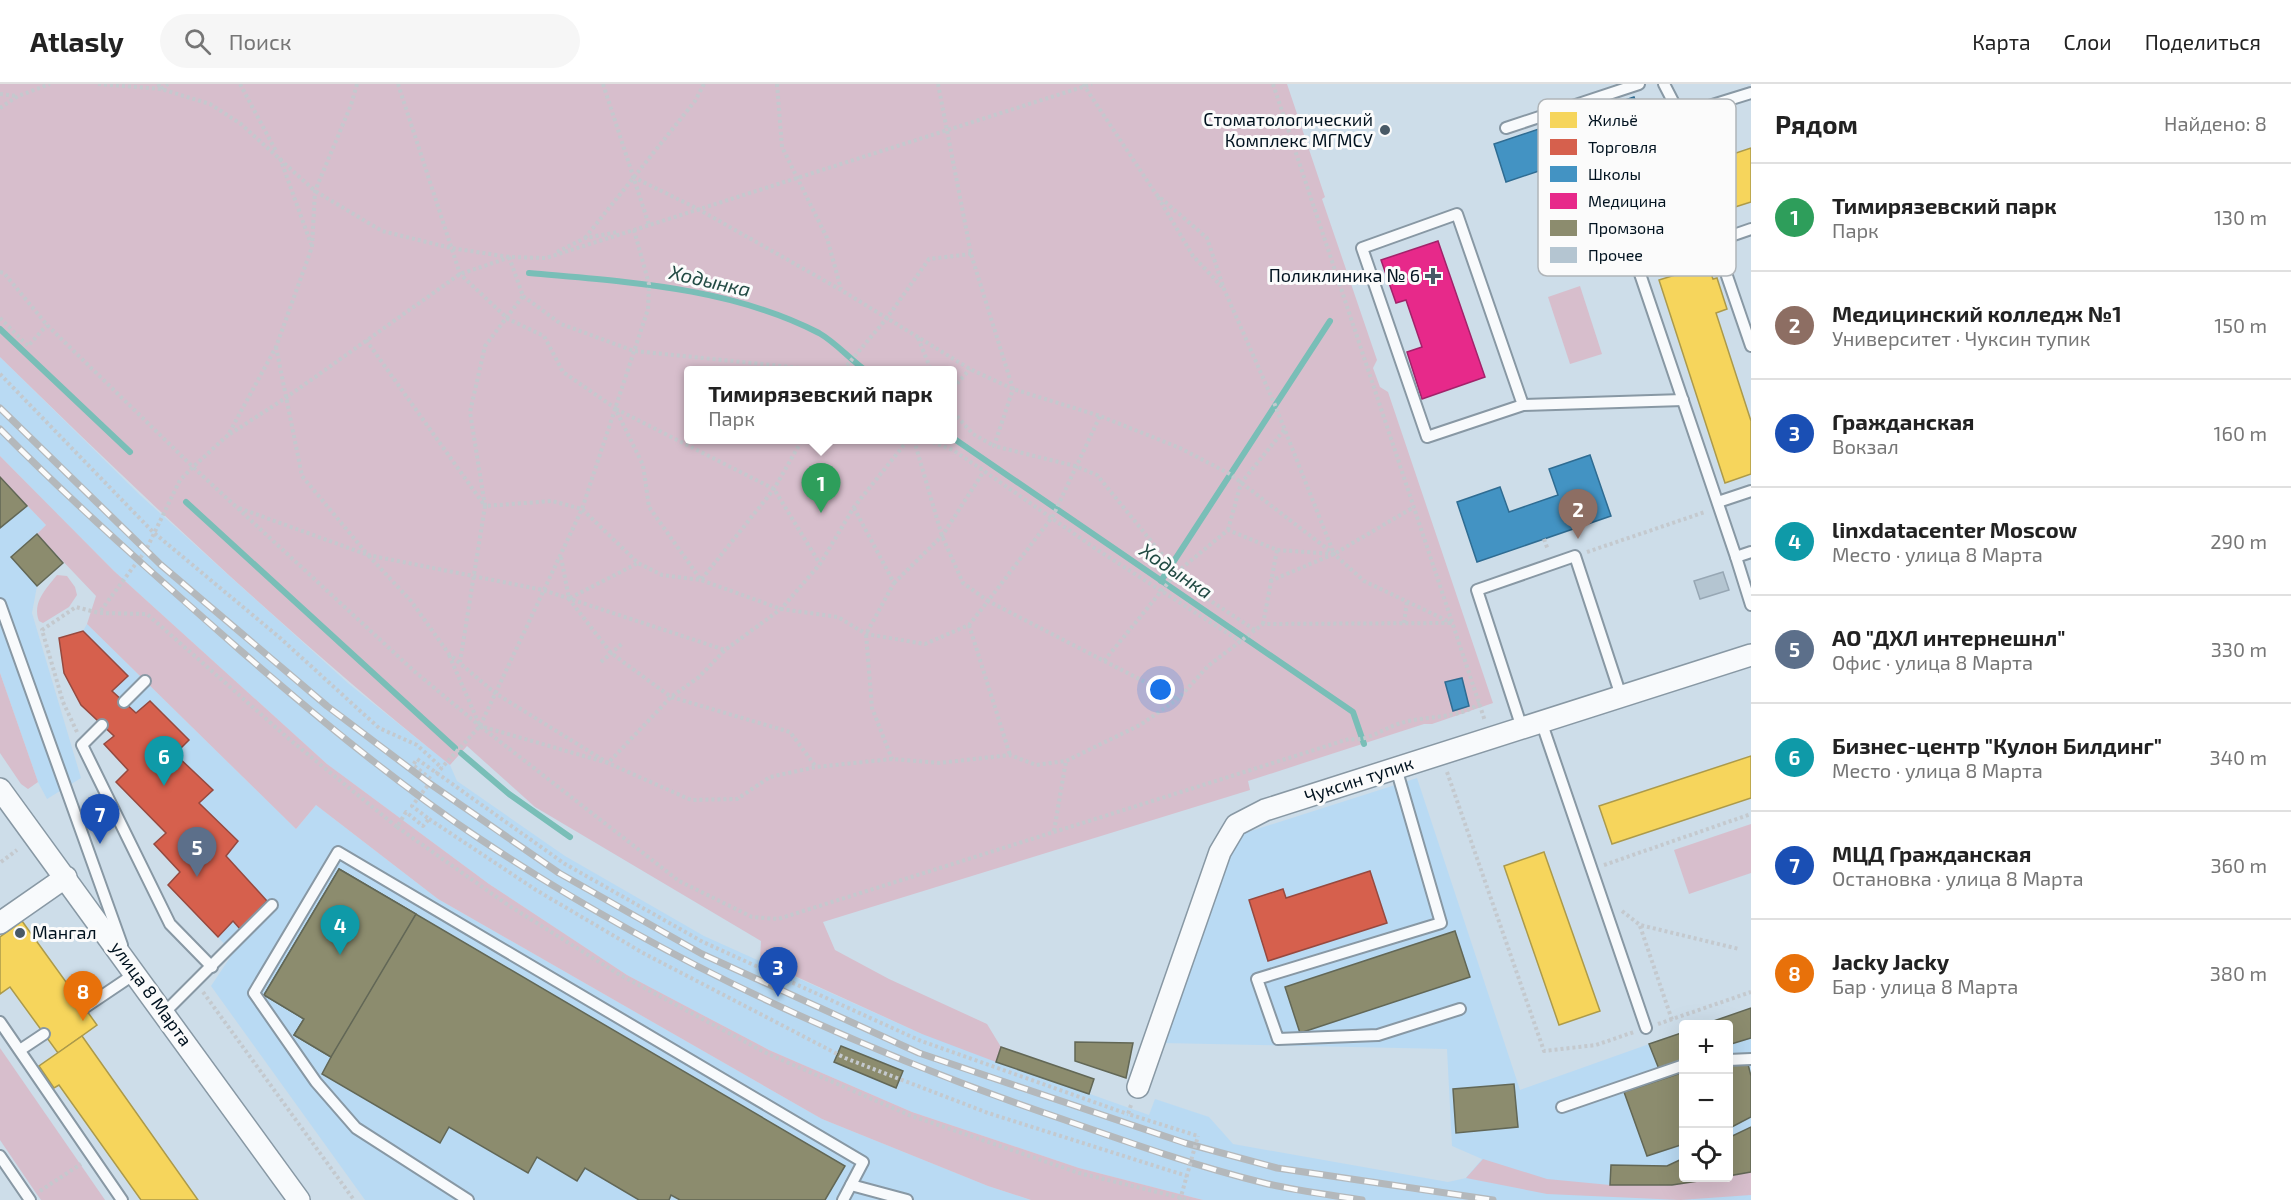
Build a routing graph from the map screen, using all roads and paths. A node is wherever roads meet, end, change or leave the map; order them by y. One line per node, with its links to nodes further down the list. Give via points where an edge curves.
1 (50, 84): 20 (path)
2 (98, 84): 17 (path)
3 (158, 84): 17 (path)
4 (168, 84): 17 (path)
5 (240, 84): 28 (path)
6 (357, 84): 31 (path)
7 (398, 84): 40 (path)
8 (603, 84): 29 (path)
9 (704, 84): 29 (path, via 695,101)
10 (777, 84): 30 (path, via 782,147)
11 (938, 84): 27 (path)
12 (1092, 84): 16 (path)
13 (1273, 84): 92 (path)
14 (1639, 84): 21 (lane)
15 (1664, 84): 22 (lane)
16 (1084, 85): 27 (path); 32 (path)
17 (161, 89): 28 (path, via 210,104)
18 (1751, 93): 23 (lane)
19 (0, 94): 20 (path)
20 (18, 96): 24 (path)
21 (1594, 99)
22 (1672, 99)
23 (1732, 99)
24 (0, 108)
25 (1538, 117): 26 (lane)
26 (1506, 128)
27 (947, 130): 30 (path); 41 (path)
28 (279, 155): 31 (path); 39 (path)
29 (633, 177): 33 (path); 34 (path); 38 (path)
30 (799, 177): 33 (path); 49 (path, via 827,238)
31 (315, 190): 39 (path); 40 (path, via 382,231)
32 (1156, 194): 48 (path, via 1193,256); 48 (path, via 1207,238)
33 (698, 209): 34 (path); 49 (path)
34 (649, 225): 36 (path)
35 (1751, 229): 37 (lane)
36 (634, 230): 38 (path); 43 (path); 59 (path, via 649,284 648,309)
37 (1736, 234)
38 (585, 238): 43 (path)
39 (312, 247): 58 (path)
40 (451, 248): 42 (path); 45 (path)
41 (971, 254): 52 (path, via 929,259); 66 (path)
42 (509, 257): 43 (path); 45 (path); 50 (path)
43 (546, 258)
44 (0, 272): 54 (path)
45 (460, 274): 53 (path); 56 (path)
46 (1641, 276): 68 (lane)
47 (1727, 276): 57 (lane)
48 (1224, 289): 73 (path)
49 (841, 290): 52 (path)
50 (523, 296): 53 (path); 59 (path, via 561,324)
51 (0, 318): 54 (path, via 28,346)
52 (887, 318): 55 (path); 61 (path)
53 (508, 320): 70 (path, via 544,336 563,372); 89 (path, via 485,346 470,412)
54 (47, 325): 83 (path)
55 (918, 337): 62 (path); 63 (path)
56 (366, 340): 67 (path); 89 (path)
57 (1751, 346)
58 (276, 347): 67 (path); 74 (path)
59 (634, 351): 60 (path); 70 (path)
60 (782, 366)
61 (846, 366)
62 (929, 366)
63 (970, 369): 65 (path); 66 (path)
64 (0, 374): 97 (path)
65 (957, 384)
66 (1013, 389): 72 (path); 81 (path)
67 (287, 397): 74 (path); 102 (path, via 302,476)
68 (1683, 400): 69 (lane); 88 (lane)
69 (1523, 405): 69 (lane, via 1427,437 1362,248 1457,214)
70 (615, 408): 75 (path); 93 (path); 110 (path, via 643,465 649,507)
71 (957, 416): 81 (path, via 973,434)
72 (1100, 416): 82 (path); 85 (path, via 1180,448)
73 (1285, 429): 85 (path); 101 (path)
74 (228, 435): 83 (path)
75 (684, 443)
76 (686, 444): 86 (path)
77 (800, 444): 86 (path)
78 (905, 444): 91 (path)
79 (915, 444): 98 (path)
80 (937, 444): 84 (path)
81 (994, 446): 82 (path)
82 (1075, 466): 95 (path); 108 (path, via 1097,475)
83 (193, 467): 90 (path); 97 (path, via 180,480)
84 (984, 471): 95 (path); 98 (path)
85 (1241, 483): 96 (path); 101 (path)
86 (774, 489): 107 (path); 110 (path)
87 (1751, 491): 88 (lane)
88 (1718, 502): 105 (lane)
89 (485, 506): 93 (path, via 552,501); 109 (path)
90 (237, 507): 102 (path); 145 (path, via 414,671)
91 (854, 507): 107 (path); 112 (path)
92 (1414, 507): 101 (path); 122 (path)
93 (582, 509): 103 (path); 106 (path)
94 (1708, 511): 104 (path)
95 (1053, 516): 113 (path, via 1096,549); 116 (path)
96 (1228, 530): 99 (path); 108 (path)
97 (153, 532): 121 (path, via 142,556); 153 (path, via 279,637 379,728 417,745)
98 (942, 536): 112 (path); 116 (path, via 963,583)
99 (1277, 550): 101 (path); 111 (path)
100 (1751, 552): 105 (lane)
101 (1334, 554): 111 (path); 117 (path, via 1364,581)
102 (368, 555): 109 (path); 132 (path, via 411,601)
103 (561, 556): 114 (path); 115 (path)
104 (1575, 556): 139 (lane); 144 (lane, via 1477,590)
105 (1736, 557): 119 (lane)
106 (638, 563): 110 (path, via 662,575); 115 (path)
107 (820, 564): 120 (path)
108 (1177, 572): 113 (path); 126 (path, via 1188,586)
109 (474, 577): 114 (path); 135 (path)
110 (701, 580): 120 (path)
111 (1270, 581): 123 (path)
112 (894, 583): 127 (path)
113 (1162, 589): 128 (path); 134 (path)
114 (543, 590): 115 (path); 138 (path)
115 (569, 598): 130 (path); 131 (path)
116 (988, 601): 125 (path); 134 (path)
117 (1407, 601): 122 (path); 124 (path)
118 (0, 604): 171 (lane)
119 (1751, 605)
120 (781, 609): 127 (path, via 838,616); 130 (path)
121 (99, 613): 146 (path, via 76,607 42,630 63,702); 159 (path, via 147,614 289,739)
122 (1453, 623): 124 (path); 160 (path, via 1481,705 1400,723 1359,740 1349,739)
123 (1263, 624): 124 (path); 126 (path)
124 (1404, 624)
125 (969, 625): 127 (path, via 925,644); 148 (path)
126 (1255, 630): 128 (path)
127 (866, 634): 149 (path, via 872,708)
128 (1241, 642): 141 (path, via 1208,666)
129 (623, 644): 131 (path)
130 (725, 650): 140 (path, via 699,677)
131 (611, 653): 136 (path); 140 (path)
132 (448, 654): 135 (path); 145 (path)
133 (1751, 655): 139 (street, Чуксин тупик)
134 (1104, 661): 141 (path)
135 (460, 662): 138 (path)
136 (601, 662)
137 (145, 681): 142 (lane)
138 (495, 693): 145 (path); 151 (path)
139 (1621, 696): 144 (street, Чуксин тупик)
140 (671, 697): 151 (path); 152 (path, via 790,732)
141 (1178, 699): 150 (path, via 1140,725)
142 (124, 702)
143 (102, 724): 146 (lane)
144 (1532, 724): 147 (street, Чуксин тупик); 163 (lane)
145 (480, 726): 151 (path); 153 (path); 160 (path, via 679,881 752,917 778,919)
146 (82, 745): 170 (lane, via 170,924)
147 (1441, 754): 154 (street, Чуксин тупик); 181 (path)
148 (1010, 755): 149 (path, via 939,763); 150 (path, via 1036,765)
149 (892, 759): 152 (path)
150 (1066, 761): 160 (path)
151 (608, 763): 152 (path, via 691,800 737,799 770,777)
152 (816, 767)
153 (442, 768): 155 (path)
154 (1396, 768): 174 (lane, via 1441,923 1257,979 1278,1039 1378,1035); 185 (street, Чуксин тупик, via 1265,810 1236,825 1220,852)
155 (436, 774): 158 (path, via 417,759 413,765 432,780 412,806); 189 (path, bridge, via 565,864 704,942 921,1041 1198,1136)
156 (0, 789): 164 (street, улица 8 Марта)
157 (1751, 814): 163 (path)
158 (429, 819): 159 (path, via 423,826 406,812); 189 (path, via 536,890 643,953 845,1058 988,1113)
159 (396, 826): 199 (path, via 508,905 620,975 768,1054 909,1115 1079,1173)
160 (1054, 832)
161 (17, 850): 162 (path)
162 (1, 862)
163 (1592, 869): 165 (lane)
164 (66, 877): 167 (street); 171 (street, улица 8 Марта)
165 (1600, 894): 168 (path); 178 (lane)
166 (272, 905): 170 (lane)
167 (0, 923)
168 (1640, 925): 169 (path); 176 (path)
169 (1739, 950)
170 (212, 967): 172 (lane)
171 (132, 968): 173 (lane); 175 (street, улица 8 Марта)
172 (196, 982): 175 (lane); 194 (path)
173 (84, 1008)
174 (1460, 1009)
175 (164, 1013): 191 (street, улица 8 Марта)
176 (1672, 1020)
177 (0, 1022): 180 (lane)
178 (1646, 1028)
179 (44, 1034): 180 (lane)
180 (20, 1050): 188 (lane)
181 (1544, 1052)
182 (1751, 1059): 183 (lane)
183 (1733, 1060)
184 (1679, 1066): 186 (lane)
185 (1138, 1087)
186 (1562, 1107)
187 (0, 1156): 192 (lane)
188 (92, 1156): 192 (path); 193 (lane)
189 (1187, 1176): 198 (path, bridge)
190 (851, 1185): 195 (lane, via 863,1162 339,852 254,993 316,1082 356,1128); 196 (lane); 197 (lane)
191 (294, 1198)
192 (28, 1199)
193 (122, 1200)
194 (354, 1200)
195 (468, 1200)
196 (843, 1200)
197 (908, 1200)
198 (1180, 1200)
199 (1190, 1200)

